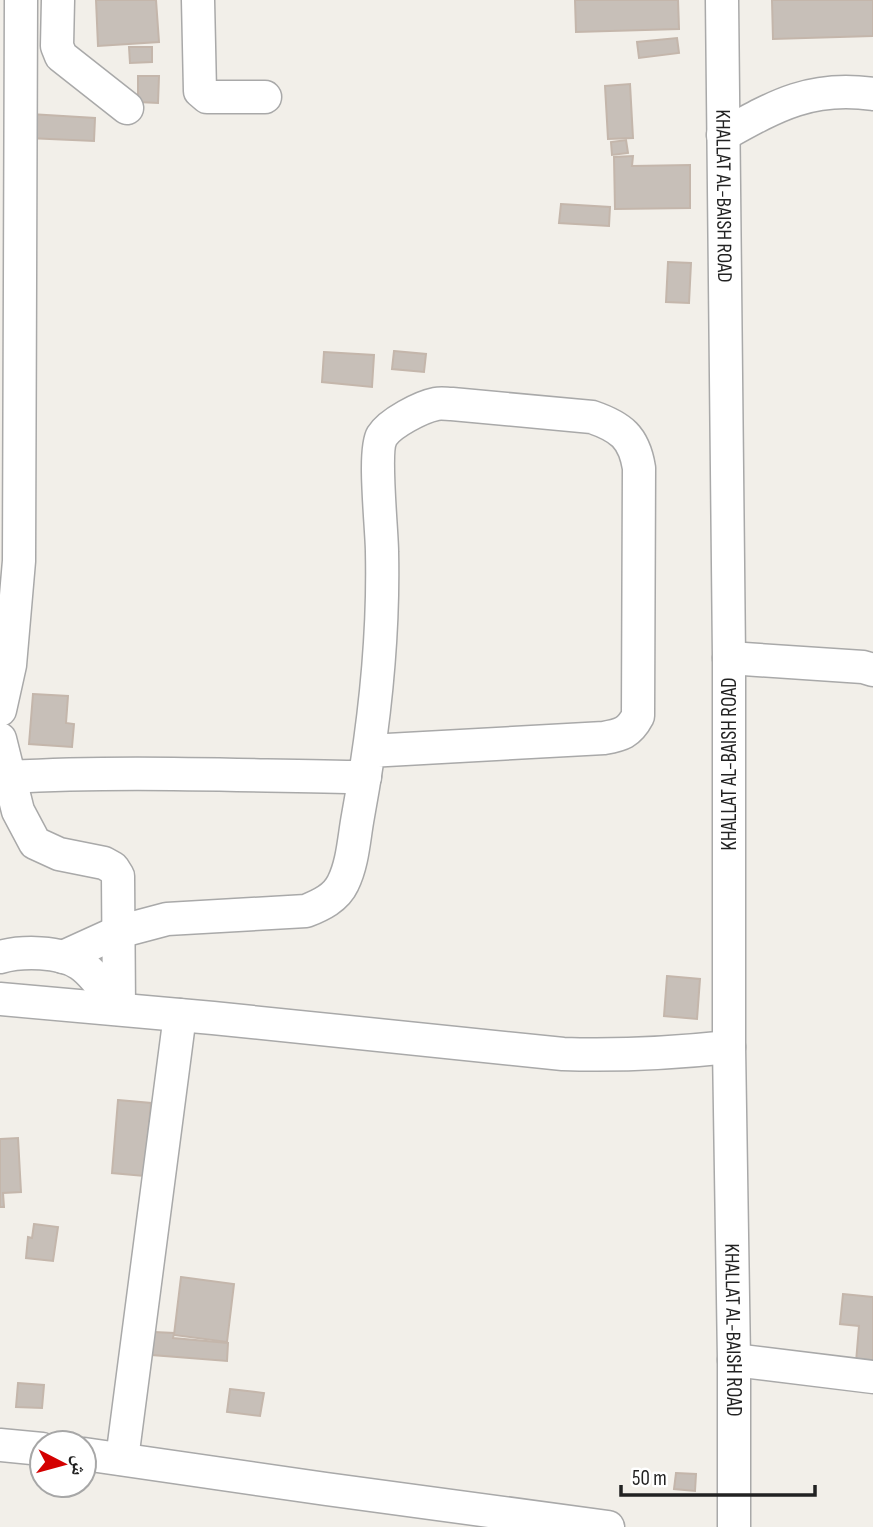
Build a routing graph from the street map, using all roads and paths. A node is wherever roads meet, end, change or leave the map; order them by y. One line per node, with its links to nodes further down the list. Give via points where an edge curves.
1 (22, 0): 5 (street)
2 (58, 0): 8 (street, via 61,56)
3 (198, 0): 7 (street, via 200,91 207,97)
4 (722, 0): 9 (street, KHALLAT AL-BAISH ROAD)
5 (11, 35): 12 (street, via 19,561 10,664)
6 (873, 94): 9 (street, via 811,95 774,107)
7 (265, 97)
8 (127, 108)
9 (723, 135): 10 (street, KHALLAT AL-BAISH ROAD)
10 (729, 657): 11 (street); 22 (street, KHALLAT AL-BAISH ROAD)
11 (873, 670)
12 (0, 710)
13 (0, 739): 15 (street)
14 (367, 764): 14 (street, via 382,618 378,453 382,437 394,424 436,404 592,417 628,437 639,468 638,716 633,725 621,735 604,738); 15 (street); 16 (street, via 349,868 343,885 326,903 306,911 167,919)
15 (9, 777): 16 (street, via 18,811 36,843 114,868)
16 (118, 932): 18 (street); 20 (street)
17 (0, 957): 18 (street, via 30,953)
18 (62, 957): 20 (street, via 80,964)
19 (0, 999): 20 (street)
20 (119, 1009): 21 (street)
21 (180, 1015): 22 (street, via 563,1054 673,1053); 28 (street)
22 (729, 1047): 23 (street, KHALLAT AL-BAISH ROAD)
23 (734, 1360): 24 (street); 30 (street, KHALLAT AL-BAISH ROAD)
24 (873, 1377)
25 (0, 1445): 26 (street)
26 (28, 1447)
27 (98, 1456): 28 (street)
28 (122, 1459): 29 (street)
29 (608, 1527)
30 (734, 1527)

